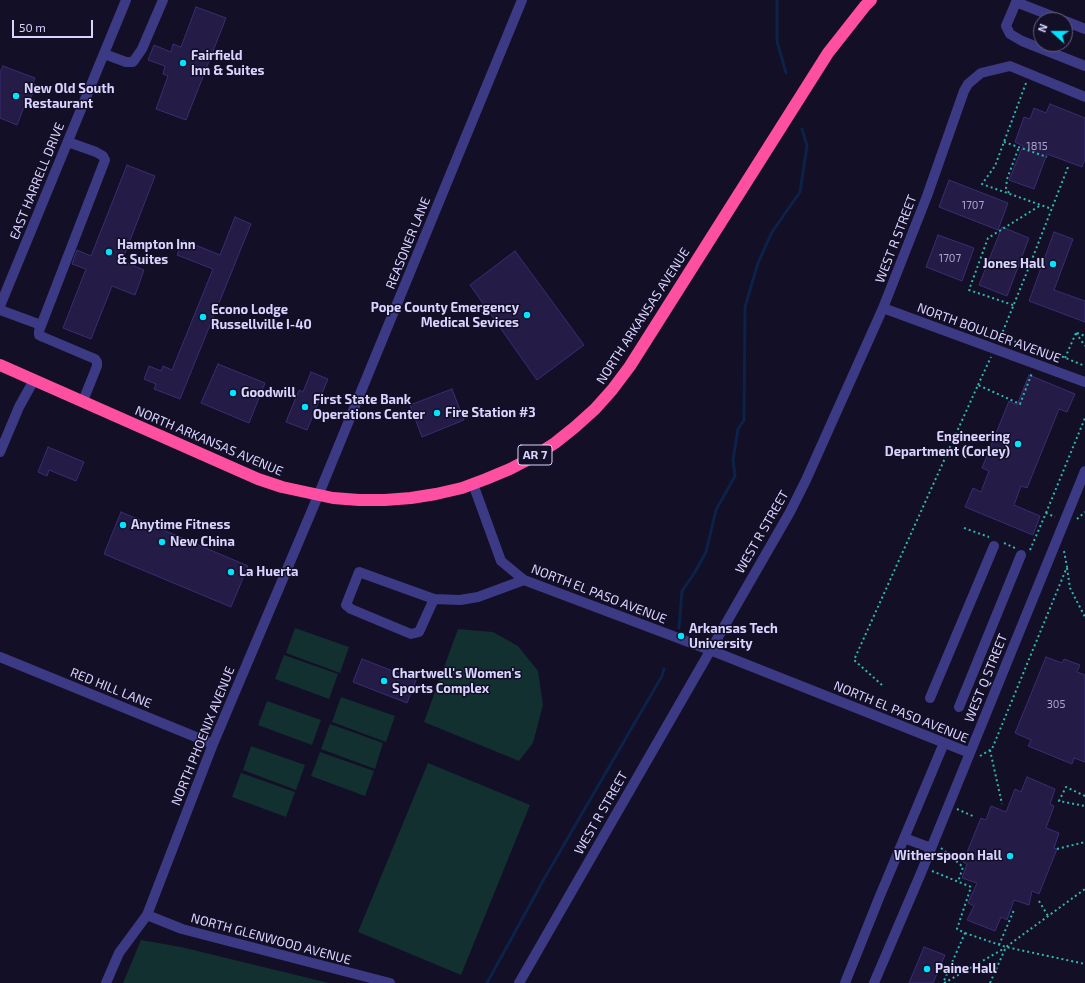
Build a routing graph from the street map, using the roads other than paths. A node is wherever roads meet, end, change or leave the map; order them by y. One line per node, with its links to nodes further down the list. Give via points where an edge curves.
1 (163, 0): 9 (street, via 142,48 133,62)
2 (522, 0): 24 (street, REASONER LANE)
3 (871, 0): 23 (highway, NORTH ARKANSAS AVENUE / AR 7, via 828,53 630,366 612,390 595,409 555,443 510,469)
4 (124, 1): 9 (street, EAST HARRELL DRIVE)
5 (1016, 1): 6 (street); 10 (street, via 1006,26 1010,34)
6 (1042, 12)
7 (1073, 24): 8 (street)
8 (1085, 29)
9 (104, 54): 12 (street, EAST HARRELL DRIVE)
10 (1085, 66)
11 (1085, 97): 14 (street, WEST R STREET, via 1010,66 982,73 968,84)
12 (68, 142): 13 (street, EAST HARRELL DRIVE); 16 (street, via 96,152 105,160)
13 (0, 306)
14 (883, 308): 19 (street, NORTH BOULDER AVENUE); 29 (street, WEST R STREET, via 806,480)
15 (0, 310): 16 (street)
16 (41, 325): 20 (street, via 39,334 98,362)
17 (0, 365): 18 (highway, NORTH ARKANSAS AVENUE / AR 7)
18 (34, 380): 20 (highway, NORTH ARKANSAS AVENUE / AR 7); 21 (street, via 19,407)
19 (1085, 382)
20 (83, 401): 24 (highway, NORTH ARKANSAS AVENUE / AR 7, via 258,479)
21 (0, 452)
22 (1085, 471): 35 (street, WEST Q STREET)
23 (473, 484): 24 (highway, NORTH ARKANSAS AVENUE / AR 7, via 411,498 359,500); 27 (street, NORTH EL PASO AVENUE, via 501,561)
24 (318, 496): 34 (street, NORTH PHOENIX AVENUE)
25 (995, 542): 31 (street)
26 (1024, 553): 32 (street)
27 (524, 580): 28 (street, via 478,598); 29 (street, NORTH EL PASO AVENUE)
28 (434, 599): 28 (street, via 359,572 346,605 411,634 419,632)
29 (710, 650): 33 (street, NORTH EL PASO AVENUE); 41 (street, WEST R STREET)
30 (0, 657): 34 (street, RED HILL LANE)
31 (930, 698)
32 (959, 707)
33 (944, 743): 35 (street, NORTH EL PASO AVENUE); 36 (street)
34 (213, 744): 38 (street, NORTH PHOENIX AVENUE)
35 (973, 756): 37 (street, WEST Q STREET)
36 (904, 838): 37 (street); 42 (street)
37 (935, 851): 43 (street, WEST Q STREET)
38 (147, 915): 39 (street, NORTH PHOENIX AVENUE, via 119,953); 40 (street, NORTH GLENWOOD AVENUE, via 182,929)
39 (106, 983)
40 (390, 983)
41 (519, 983)
42 (845, 983)
43 (874, 983)

